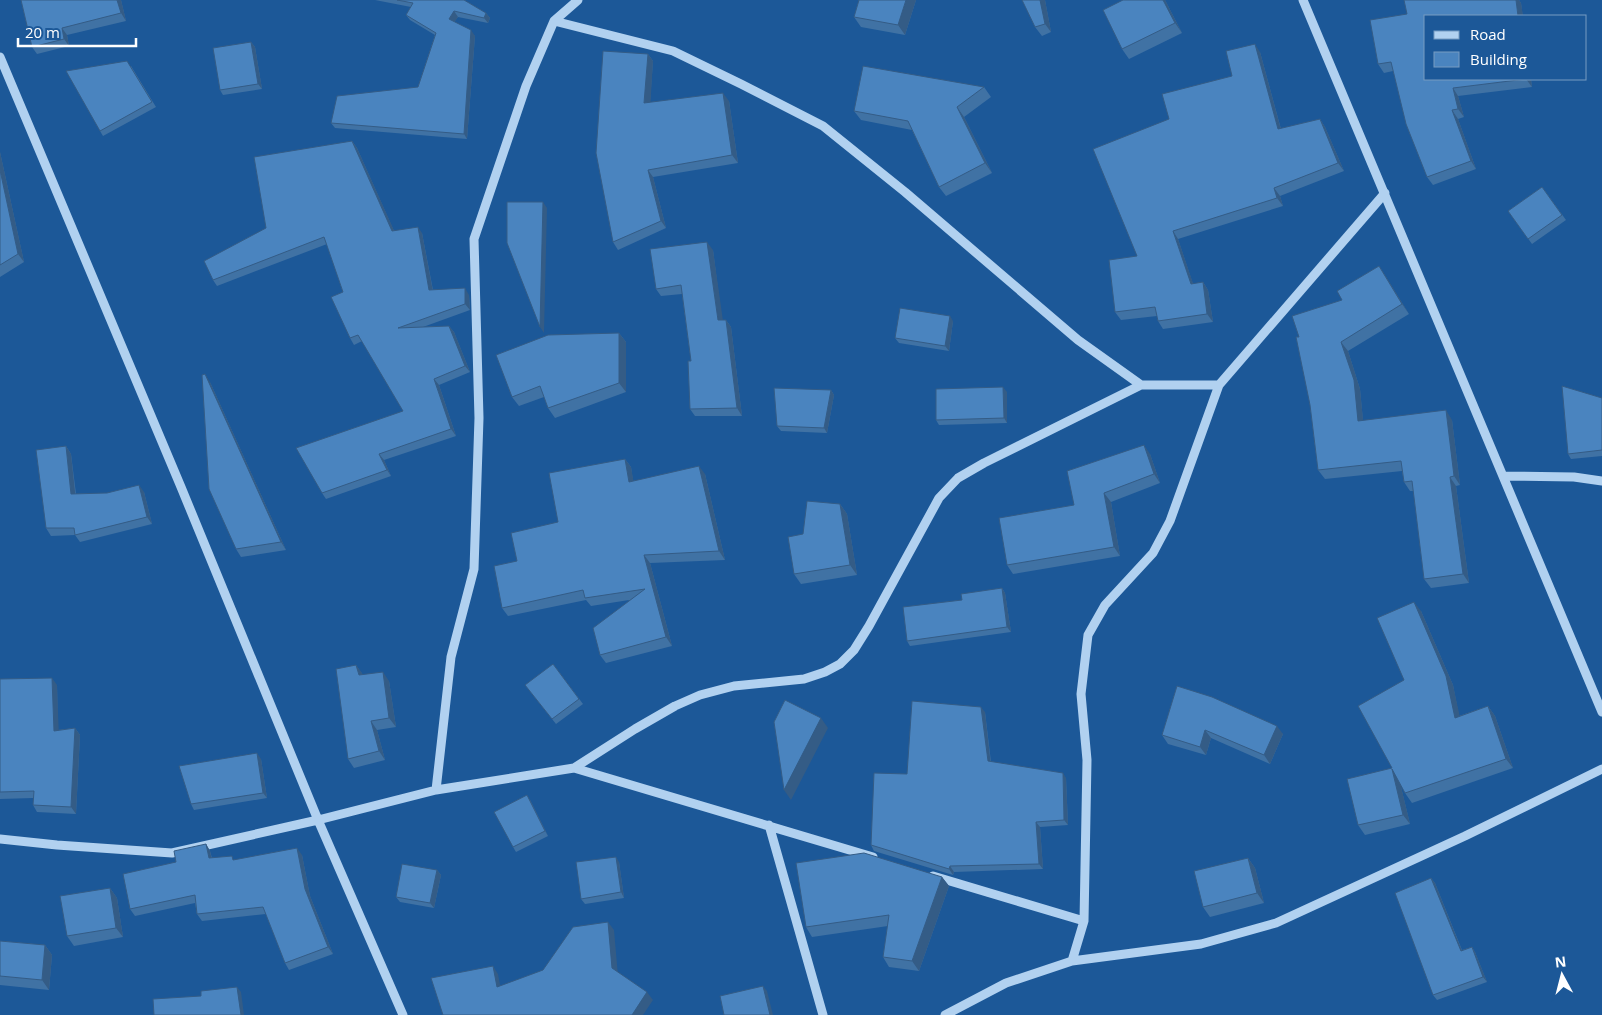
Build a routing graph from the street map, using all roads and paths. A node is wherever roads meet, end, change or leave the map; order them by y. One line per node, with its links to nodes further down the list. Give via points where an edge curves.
1 (578, 0): 3 (street)
2 (1303, 0): 5 (street)
3 (554, 21): 6 (street, via 673,51 823,126 1078,340); 13 (street, via 526,86 474,239 479,418 474,569 452,656)
4 (0, 57): 14 (street)
5 (1385, 192): 7 (street); 8 (street)
6 (1141, 385): 7 (street); 11 (street, via 984,463 946,488 869,626 854,650 840,664 804,679 734,686 700,695 635,729)
7 (1219, 385): 19 (street, via 1170,521 1153,553 1105,605 1088,635 1081,694 1087,760)
8 (1503, 476): 9 (street, via 1574,477); 10 (street)
9 (1602, 481)
10 (1602, 712)
11 (574, 768): 13 (street); 15 (street)
12 (1602, 769): 20 (street, via 1276,923 1201,944)
13 (436, 790): 14 (street)
14 (318, 820): 16 (street, via 172,853); 21 (street)
15 (769, 825): 17 (street); 22 (street)
16 (0, 839)
17 (881, 860)
18 (928, 874): 19 (street)
19 (1084, 921): 20 (street)
20 (1072, 961): 23 (street, via 1006,982)
21 (403, 1015)
22 (823, 1015)
23 (945, 1015)

